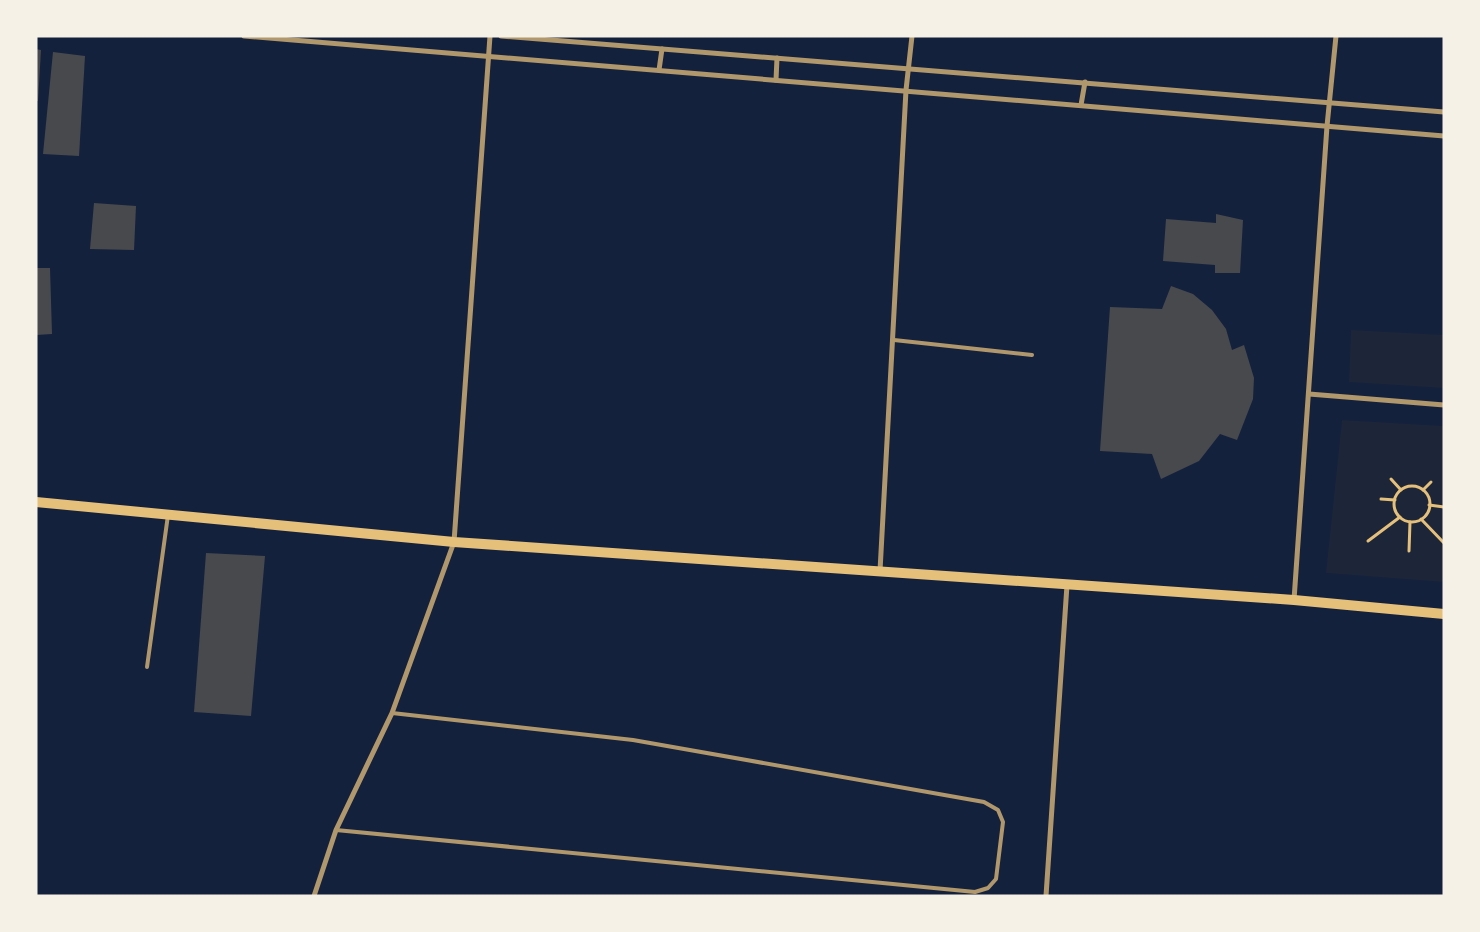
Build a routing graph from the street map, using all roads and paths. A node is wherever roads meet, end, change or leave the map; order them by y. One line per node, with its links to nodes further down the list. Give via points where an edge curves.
1 (244, 36): 7 (street)
2 (490, 36): 7 (street)
3 (501, 36): 6 (street)
4 (912, 36): 9 (street)
5 (1336, 36): 14 (street)
6 (662, 49): 8 (street); 10 (street)
7 (488, 56): 10 (street); 37 (street)
8 (777, 58): 9 (street); 11 (street)
9 (908, 68): 12 (street); 13 (street)
10 (659, 70): 11 (street)
11 (776, 80): 13 (street)
12 (1085, 82): 14 (street); 15 (street)
13 (906, 90): 15 (street); 19 (street)
14 (1330, 102): 16 (street); 17 (street)
15 (1081, 105): 17 (street)
16 (1444, 112)
17 (1327, 126): 18 (street); 21 (street)
18 (1444, 136)
19 (894, 340): 20 (lane); 40 (street)
20 (1032, 355)
21 (1309, 394): 22 (street); 42 (street)
22 (1444, 405)
23 (1391, 479): 25 (path)
24 (1431, 482): 26 (path)
25 (1401, 490): 26 (path, via 1412,486); 28 (path)
26 (1423, 490): 30 (path)
27 (1381, 499): 28 (path)
28 (1395, 500): 33 (path, via 1394,506)
29 (36, 502): 32 (main road)
30 (1429, 505): 31 (path); 34 (path)
31 (1444, 507)
32 (168, 515): 37 (main road); 44 (lane)
33 (1400, 517): 35 (path); 36 (path)
34 (1421, 518): 35 (path); 38 (path)
35 (1410, 522): 39 (path)
36 (1368, 541)
37 (454, 542): 40 (main road); 45 (street)
38 (1444, 543)
39 (1408, 551)
40 (880, 571): 41 (main road)
41 (1067, 584): 42 (main road); 48 (street)
42 (1294, 600): 43 (main road)
43 (1444, 614)
44 (147, 667)
45 (392, 713): 46 (street); 46 (lane, via 633,740 984,802 998,810 1003,822 996,880 988,888 975,892)
46 (336, 830): 47 (street)
47 (314, 896)
48 (1046, 896)

